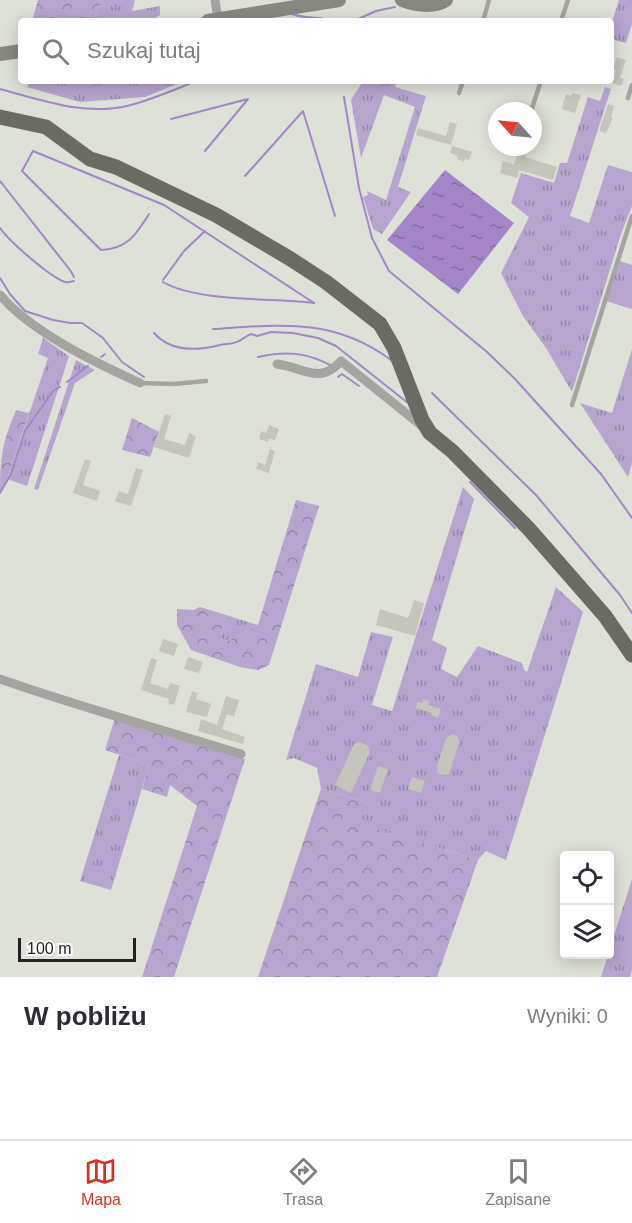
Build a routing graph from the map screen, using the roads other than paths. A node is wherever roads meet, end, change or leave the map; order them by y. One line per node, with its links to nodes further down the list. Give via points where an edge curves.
1 (215, 0): 7 (street)
2 (339, 0): 8 (main road)
3 (402, 0): 4 (main road, via 437,4)
4 (446, 0)
5 (489, 0): 9 (lane)
6 (568, 0): 10 (lane)
7 (213, 18)
8 (226, 18)
9 (484, 18)
10 (562, 18)
11 (18, 51): 12 (main road)
12 (0, 54)
13 (462, 84): 16 (lane)
14 (540, 84): 18 (lane)
15 (632, 85): 17 (lane)
16 (459, 93)
17 (628, 98)
18 (534, 102)
19 (0, 117): 26 (highway, via 46,127 79,152 187,200 326,282 387,333)
20 (632, 216): 25 (lane)
21 (0, 295): 24 (street, via 23,318 88,358)
22 (278, 364): 26 (street, via 324,374 341,361)
23 (206, 381): 24 (lane)
24 (140, 383)
25 (572, 405)
26 (430, 433): 27 (highway, via 532,532 605,616)
27 (632, 655)
28 (0, 679): 29 (street)
29 (241, 754)

